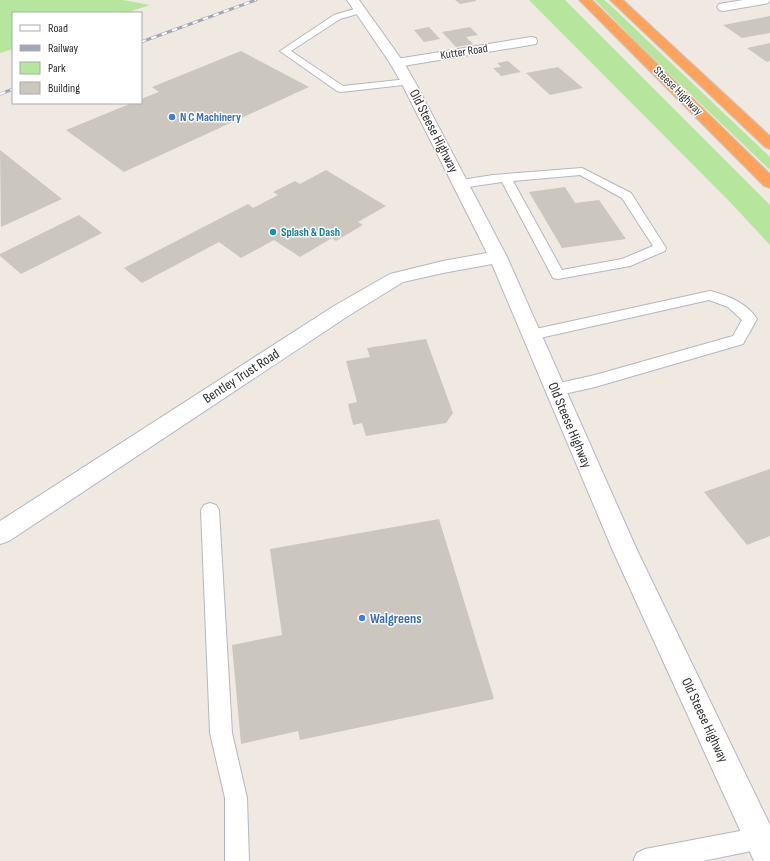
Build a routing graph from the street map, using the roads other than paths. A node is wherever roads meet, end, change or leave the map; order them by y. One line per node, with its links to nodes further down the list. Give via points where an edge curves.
1 (585, 0): 10 (highway, Steese Highway)
2 (616, 0): 8 (highway, Steese Highway)
3 (764, 0): 5 (main road)
4 (357, 5): 7 (main road, Old Steese Highway); 7 (lane, via 285,50 341,89)
5 (723, 7)
6 (531, 41): 7 (main road, Kutter Road)
7 (403, 73): 11 (main road, Old Steese Highway)
8 (770, 144)
9 (506, 178): 9 (lane, via 582,171 627,196 660,248 625,263 558,275); 11 (lane)
10 (770, 183)
11 (461, 184): 12 (main road, Old Steese Highway)
12 (498, 257): 13 (main road, Old Steese Highway); 16 (main road, Bentley Trust Road, via 397,278 341,311)
13 (531, 335): 14 (main road, Old Steese Highway); 14 (lane, via 710,295 733,304 750,319 738,340)
14 (555, 390): 17 (main road, Old Steese Highway, via 625,551)
15 (210, 510): 18 (lane, via 221,733 236,798)
16 (0, 534)
17 (767, 844): 19 (lane)
18 (237, 861)
19 (645, 861)

